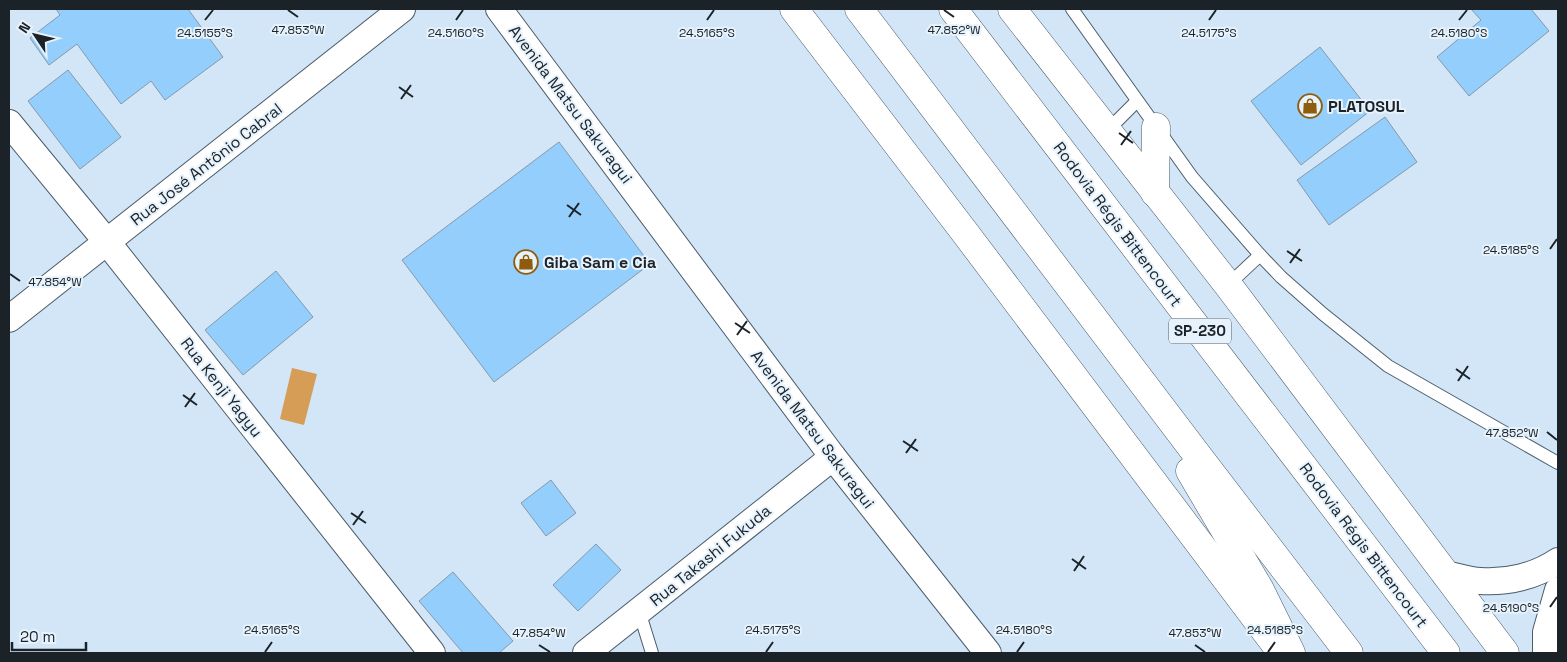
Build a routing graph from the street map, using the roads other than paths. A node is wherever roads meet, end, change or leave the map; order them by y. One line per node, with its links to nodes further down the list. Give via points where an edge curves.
1 (402, 9): 13 (street, Rua José Antônio Cabral)
2 (499, 9): 18 (street, Avenida Matsu Sakuragui)
3 (794, 9): 28 (main road)
4 (859, 9): 17 (main road)
5 (953, 9): 31 (main road, Rodovia Régis Bittencourt / SP-230)
6 (1012, 9): 11 (main road)
7 (1072, 9): 8 (lane)
8 (1137, 101): 10 (lane); 11 (lane)
9 (9, 123): 13 (street, Rua Kenji Yagyu)
10 (1156, 127): 12 (main road); 14 (lane, via 1192,177)
11 (1107, 131): 12 (main road)
12 (1155, 192): 15 (main road)
13 (108, 242): 16 (street, Rua José Antônio Cabral); 24 (street, Rua Kenji Yagyu)
14 (1260, 256): 15 (lane); 19 (lane, via 1323,314 1388,366)
15 (1228, 286): 21 (main road)
16 (9, 319)
17 (1104, 331): 29 (main road, via 1259,588); 30 (main road)
18 (833, 457): 23 (street, Rua Takashi Fukuda); 27 (street, Avenida Matsu Sakuragui)
19 (1558, 463)
20 (1558, 561): 21 (street, via 1537,573 1506,580 1479,581)
21 (1445, 574): 32 (main road)
22 (1558, 590): 33 (street, via 1546,632)
23 (639, 611): 25 (street, Rua Takashi Fukuda); 26 (lane)
24 (432, 653)
25 (586, 653)
26 (652, 653)
27 (988, 653)
28 (1282, 653)
29 (1291, 653)
30 (1349, 653)
31 (1446, 653)
32 (1505, 653)
33 (1546, 653)

